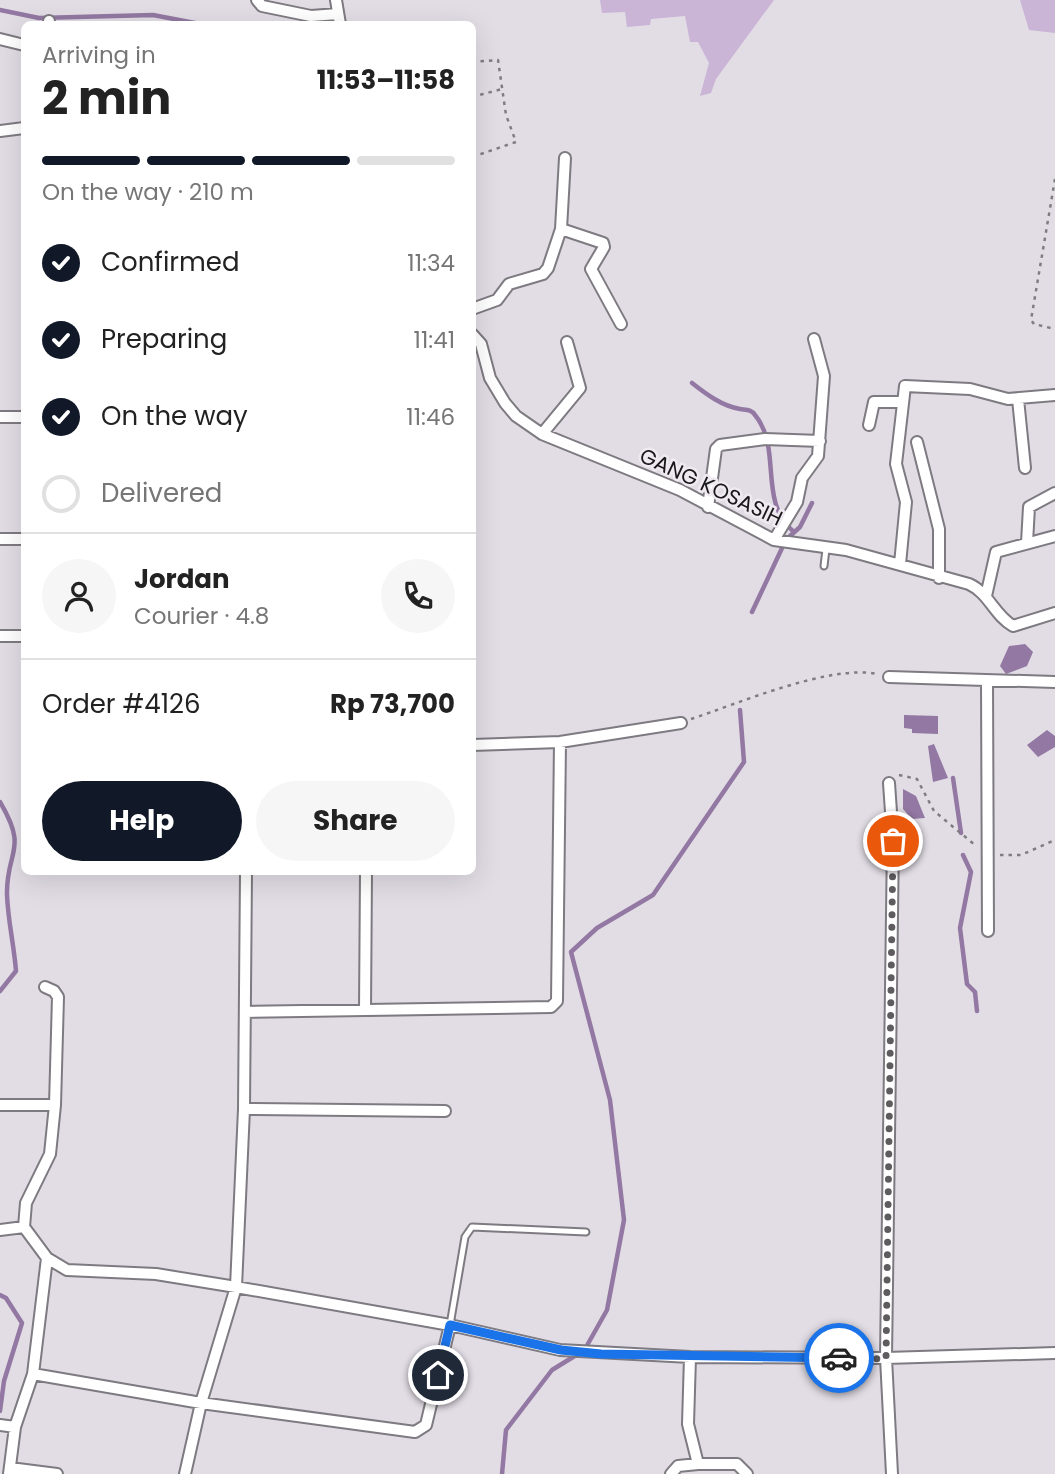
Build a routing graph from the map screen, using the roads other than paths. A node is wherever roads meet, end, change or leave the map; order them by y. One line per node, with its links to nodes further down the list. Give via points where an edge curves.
1 (257, 0): 4 (street, via 261,6)
2 (336, 0): 3 (street)
3 (339, 19): 4 (street)
4 (312, 20)
5 (0, 39): 6 (street)
6 (21, 44)
7 (21, 128): 8 (street)
8 (0, 131)
9 (565, 158): 10 (street)
10 (561, 229): 11 (street, via 542,274 509,284 497,300); 12 (street, via 603,243 591,270)
11 (476, 308)
12 (621, 324)
13 (476, 338): 22 (street, GANG KOSASIH, via 505,403)
14 (814, 339): 23 (street, via 824,376)
15 (567, 342): 22 (street, via 580,387)
16 (1055, 395): 17 (street)
17 (1018, 399): 18 (street, via 970,389 905,386); 25 (street)
18 (902, 402): 21 (street, via 874,402); 34 (street, via 896,464 906,519)
19 (0, 417): 20 (street)
20 (21, 417)
21 (869, 425)
22 (542, 434): 27 (street, GANG KOSASIH, via 671,486)
23 (820, 441): 27 (street, via 765,439 720,445); 29 (street, via 818,456 802,478 797,502)
24 (916, 442): 36 (street, via 939,529)
25 (1025, 468)
26 (1055, 493): 32 (street, via 1029,507)
27 (708, 507): 29 (street, GANG KOSASIH)
28 (1055, 536): 32 (street)
29 (776, 537): 33 (street, GANG KOSASIH)
30 (0, 539): 31 (street)
31 (21, 539)
32 (1027, 543): 37 (street, via 996,552)
33 (827, 548): 34 (street, GANG KOSASIH); 35 (lane)
34 (900, 564): 36 (street, GANG KOSASIH)
35 (824, 566)
36 (939, 578): 37 (street, GANG KOSASIH, via 969,584)
37 (986, 596): 38 (street, GANG KOSASIH, via 1013,626)
38 (1055, 614)
39 (0, 636): 40 (street)
40 (21, 636)
41 (889, 677): 42 (street)
42 (987, 682): 43 (street); 50 (street)
43 (1055, 682)
44 (681, 723): 45 (street)
45 (560, 742): 46 (street); 52 (street, via 555,1003 542,1010)
46 (476, 744)
47 (889, 783): 66 (street, via 893,841)
48 (246, 875): 53 (street)
49 (366, 875): 52 (street)
50 (988, 931)
51 (45, 988): 55 (street, via 58,997)
52 (365, 1010): 53 (street)
53 (245, 1012): 56 (street)
54 (0, 1105): 55 (street)
55 (55, 1105): 58 (street, via 50,1153 26,1203)
56 (244, 1109): 57 (street); 62 (street)
57 (445, 1111)
58 (24, 1227): 59 (street); 61 (street)
59 (0, 1230)
60 (586, 1232): 63 (lane, via 472,1227 465,1237)
61 (47, 1258): 62 (street, via 73,1271 156,1274); 67 (street)
62 (236, 1287): 63 (street); 68 (street)
63 (450, 1325): 65 (street, via 561,1350); 68 (street, via 426,1425 415,1432)
64 (1055, 1353): 66 (street)
65 (690, 1357): 66 (street); 70 (street, via 688,1424)
66 (886, 1359): 76 (street)
67 (33, 1374): 68 (street); 69 (street)
68 (201, 1403): 73 (street)
69 (7, 1426): 71 (street)
70 (698, 1464): 74 (street, via 678,1466); 75 (street, via 737,1465)
71 (10, 1471): 72 (street)
72 (57, 1474)
73 (185, 1474)
74 (671, 1474)
75 (747, 1474)
76 (892, 1474)

